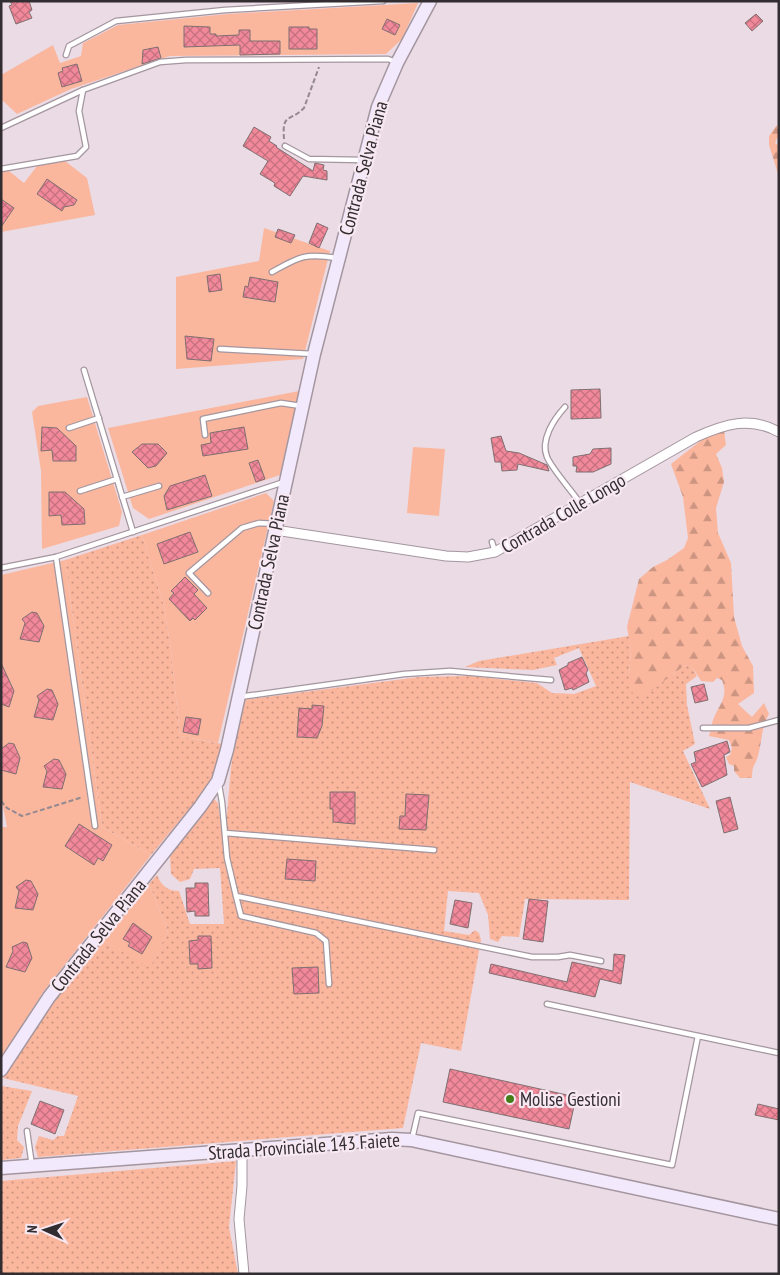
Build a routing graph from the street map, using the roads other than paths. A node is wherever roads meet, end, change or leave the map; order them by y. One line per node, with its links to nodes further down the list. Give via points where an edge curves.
1 (382, 1): 3 (lane, via 226,10 116,21 69,46)
2 (428, 2): 4 (street, Contrada Selva Piana)
3 (66, 55)
4 (397, 63): 5 (lane, via 388,59 160,62); 8 (street, Contrada Selva Piana, via 378,107)
5 (83, 90): 6 (lane); 9 (lane, via 79,111 86,147 82,152 77,156)
6 (1, 128)
7 (285, 146): 8 (lane, via 308,159)
8 (363, 160): 10 (street, Contrada Selva Piana)
9 (1, 169)
10 (339, 259): 11 (lane, via 314,254 296,258); 13 (street, Contrada Selva Piana)
11 (272, 272)
12 (220, 349): 13 (lane)
13 (314, 354): 15 (street, Contrada Selva Piana)
14 (84, 370): 17 (lane)
15 (303, 406): 20 (lane, via 281,403 203,419); 22 (street, Contrada Selva Piana)
16 (565, 407): 26 (lane, via 552,420 547,457)
17 (99, 418): 18 (lane); 21 (lane)
18 (69, 428)
19 (779, 432): 26 (street, Contrada Colle Longo, via 750,422 724,424)
20 (205, 435)
21 (117, 479): 24 (lane); 25 (lane)
22 (285, 482): 27 (street, Contrada Selva Piana); 28 (lane)
23 (159, 486): 25 (lane)
24 (80, 490)
25 (122, 497): 28 (lane)
26 (580, 503): 30 (street, Contrada Colle Longo)
27 (276, 528): 30 (street, Contrada Colle Longo, via 446,556 468,557); 33 (lane, via 259,523 242,528 189,573); 35 (street, Contrada Selva Piana)
28 (133, 532): 31 (lane)
29 (492, 542): 30 (lane)
30 (495, 552)
31 (56, 557): 32 (lane); 39 (lane)
32 (1, 568)
33 (208, 592)
34 (551, 680): 35 (lane, via 450,671 404,674)
35 (238, 697): 38 (street, Contrada Selva Piana)
36 (779, 720): 37 (lane, via 749,728)
37 (703, 728)
38 (218, 781): 40 (lane); 48 (street, Contrada Selva Piana, via 49,997)
39 (95, 826)
40 (225, 833): 41 (lane); 42 (lane)
41 (434, 850)
42 (236, 896): 43 (lane, via 532,957 570,955); 44 (lane, via 242,916 316,933 326,941)
43 (601, 961)
44 (329, 984)
45 (547, 1004): 46 (lane)
46 (698, 1036): 47 (lane); 50 (lane, via 672,1165 418,1113)
47 (779, 1053)
48 (1, 1070)
49 (27, 1131): 52 (lane)
50 (411, 1140): 51 (street, Strada Provinciale 143 Faiete, via 375,1139); 54 (street, Strada Provinciale 143 Faiete)
51 (242, 1149): 52 (street, Strada Provinciale 143 Faiete); 55 (street, via 239,1219)
52 (32, 1167): 53 (street, Strada Provinciale 143 Faiete)
53 (1, 1168)
54 (779, 1219)
55 (244, 1274)

